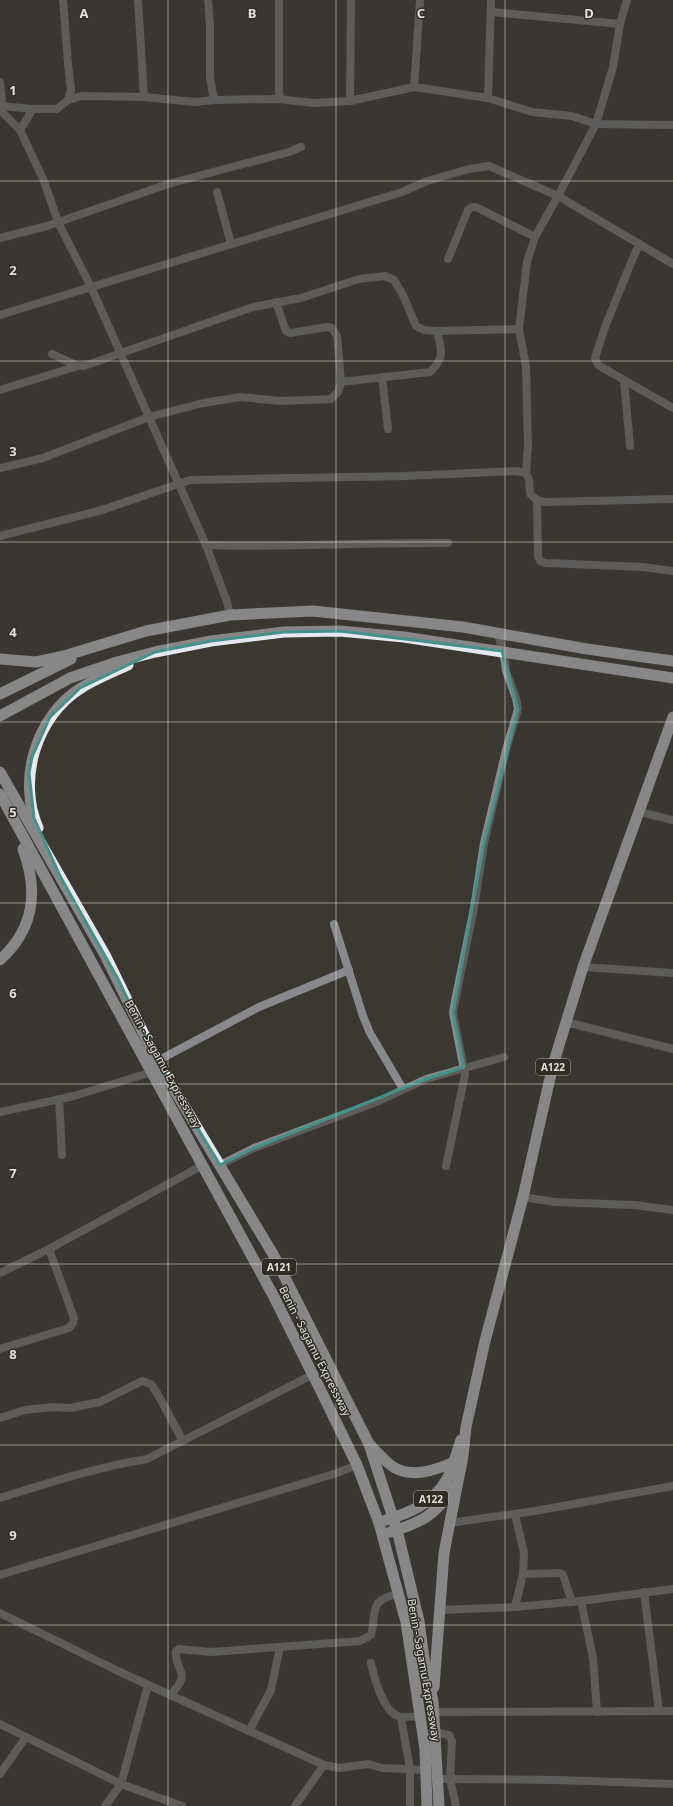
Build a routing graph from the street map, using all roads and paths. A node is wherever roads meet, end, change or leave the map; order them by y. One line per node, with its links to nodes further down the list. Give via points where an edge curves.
1 (63, 0): 16 (street, via 71,90)
2 (138, 0): 13 (street)
3 (208, 0): 17 (street, via 210,78)
4 (280, 0): 15 (street)
5 (351, 0): 18 (street)
6 (420, 0): 12 (street)
7 (491, 0): 9 (street)
8 (627, 0): 10 (street)
9 (491, 12): 10 (street); 14 (street)
10 (620, 24): 21 (street, via 613,67)
11 (0, 82): 19 (street)
12 (414, 87): 14 (street); 18 (street)
13 (144, 97): 16 (street, via 81,96); 17 (street, via 195,102)
14 (488, 98): 21 (street, via 532,112 572,116)
15 (279, 99): 17 (street); 18 (street, via 313,103)
16 (68, 100): 20 (street, via 57,109)
17 (214, 100)
18 (350, 101)
19 (1, 106): 20 (street); 23 (street, via 3,113)
20 (33, 109): 23 (street)
21 (596, 124): 22 (street); 26 (street)
22 (673, 125)
23 (20, 130): 27 (street, via 47,189)
24 (301, 147): 27 (street, via 168,184)
25 (217, 192): 30 (street)
26 (558, 196): 28 (street); 30 (street, via 489,166 427,181 402,192); 31 (street)
27 (58, 222): 29 (street); 34 (street)
28 (535, 237): 32 (street, via 472,207 468,210); 37 (street, via 528,262)
29 (0, 238)
30 (232, 244): 34 (street)
31 (640, 244): 33 (street); 43 (street, via 634,253 595,358 598,365)
32 (448, 259)
33 (673, 264)
34 (91, 287): 36 (street); 39 (street)
35 (276, 302): 38 (street, via 301,298 359,279 385,276 394,280 416,326 424,330); 39 (street, via 253,307); 44 (street, via 286,331 290,333 332,328 337,336)
36 (0, 315)
37 (519, 329): 38 (street); 51 (street, via 526,366)
38 (437, 331): 42 (street, via 442,354 438,364 430,372)
39 (120, 352): 41 (street); 47 (street)
40 (52, 354): 41 (street)
41 (78, 366): 45 (street)
42 (382, 377): 44 (street); 48 (street)
43 (624, 380): 46 (street); 49 (street)
44 (341, 382): 47 (street, via 335,396 324,400 281,401 240,397)
45 (0, 390)
46 (673, 408)
47 (148, 417): 50 (street, via 43,458); 52 (street)
48 (388, 429)
49 (630, 446)
50 (0, 468)
51 (526, 473): 52 (street, via 516,471 190,480); 54 (street, via 530,479 530,494)
52 (179, 484): 55 (street, via 102,510); 57 (street)
53 (673, 499): 54 (street, via 546,502)
54 (537, 500): 58 (street, via 540,561)
55 (0, 536)
56 (448, 543): 57 (street, via 238,546)
57 (206, 544): 59 (street, via 228,602)
58 (673, 571)
59 (230, 615): 60 (highway, via 314,611); 61 (highway, via 146,631)
60 (498, 633): 62 (street); 65 (highway)
61 (102, 644): 64 (highway, via 36,662); 67 (highway)
62 (502, 651): 63 (highway, via 340,630 284,632 211,641); 66 (highway); 85 (street, via 518,709 484,843 453,1013)
63 (155, 652): 68 (highway, via 70,678); 75 (highway, via 80,688 60,705 42,732 32,757 29,791 34,818)
64 (0, 659)
65 (672, 661)
66 (669, 678)
67 (0, 694)
68 (0, 716)
69 (673, 717): 73 (highway, A122)
70 (0, 772): 75 (highway, A121)
71 (0, 794): 72 (highway, Benin - Sagamu Expressway / A121)
72 (10, 812): 77 (highway, via 30,867 33,891 23,934 13,949); 86 (highway, Benin - Sagamu Expressway / A121)
73 (640, 812): 74 (street); 78 (highway, A122)
74 (673, 820)
75 (60, 876): 84 (highway, A121, via 105,955)
76 (334, 924): 79 (street)
77 (0, 960)
78 (584, 967): 80 (street); 81 (highway, A122)
79 (348, 970): 84 (street, via 259,1007); 87 (street, via 370,1033)
80 (673, 973)
81 (566, 1022): 82 (street); 94 (highway, A122, via 553,1065)
82 (673, 1049)
83 (504, 1057): 85 (street)
84 (158, 1061): 92 (highway, A121)
85 (464, 1068): 87 (street); 93 (street, via 465,1075)
86 (152, 1072): 88 (street); 91 (highway, Benin - Sagamu Expressway / A121)
87 (403, 1089): 92 (street, via 379,1101 254,1148)
88 (59, 1100): 89 (street); 90 (street)
89 (0, 1112)
90 (62, 1155)
91 (203, 1165): 96 (street); 99 (highway, Benin - Sagamu Expressway / A121, via 273,1295)
92 (220, 1165): 103 (highway, A121, via 289,1285)
93 (446, 1166)
94 (523, 1197): 95 (street, via 554,1202 634,1205); 101 (highway, A122, via 485,1341)
95 (673, 1210)
96 (49, 1249): 97 (street); 98 (street, via 74,1318 73,1323 69,1328)
97 (0, 1273)
98 (0, 1349)
99 (312, 1375): 102 (street); 105 (highway, Benin - Sagamu Expressway / A121)
100 (0, 1418): 102 (street, via 25,1410 70,1408 100,1402 142,1381 151,1384)
101 (466, 1427): 104 (highway, A122); 106 (highway, A122)
102 (183, 1440): 108 (street, via 147,1459 74,1475)
103 (369, 1444): 104 (highway, via 395,1468 405,1472 422,1472); 110 (highway, A121)
104 (452, 1463): 110 (highway, A122, via 448,1478 435,1496 425,1505)
105 (357, 1465): 111 (highway, Benin - Sagamu Expressway / A121); 115 (street)
106 (457, 1482): 112 (highway); 113 (highway, A122, via 427,1518)
107 (673, 1486): 109 (street)
108 (0, 1498)
109 (515, 1514): 112 (street); 116 (street, via 524,1553)
110 (393, 1518): 111 (highway, A122); 113 (highway, A121)
111 (379, 1523): 114 (highway, Benin - Sagamu Expressway / A121)
112 (449, 1523): 123 (highway)
113 (397, 1530): 114 (highway, A122); 129 (highway, A121, via 419,1621)
114 (382, 1535): 119 (highway, Benin - Sagamu Expressway / A121)
115 (0, 1574)
116 (523, 1574): 120 (street, via 560,1573 563,1575); 122 (street)
117 (673, 1589): 118 (street)
118 (644, 1592): 121 (street); 130 (street)
119 (398, 1594): 125 (street, via 379,1600 371,1635 366,1639); 133 (highway, Benin - Sagamu Expressway / A121, via 406,1622)
120 (572, 1602): 121 (street); 122 (street)
121 (581, 1602): 132 (street, via 593,1658)
122 (515, 1607): 123 (street)
123 (440, 1610): 129 (highway)
124 (0, 1613): 127 (street)
125 (280, 1647): 128 (street, via 211,1652 179,1649 176,1656 182,1680); 136 (street, via 271,1690)
126 (371, 1663): 134 (street, via 378,1688 388,1708 393,1714)
127 (148, 1685): 128 (street); 145 (street)
128 (170, 1694): 136 (street)
129 (433, 1706): 132 (street); 137 (highway, A121)
130 (660, 1711): 131 (street); 132 (street)
131 (673, 1711)
132 (597, 1712)
133 (420, 1716): 134 (street); 141 (highway, Benin - Sagamu Expressway / A121)
134 (401, 1717): 140 (street)
135 (0, 1724): 138 (street)
136 (249, 1731): 139 (street)
137 (435, 1732): 143 (highway, A121); 144 (street, via 449,1735 452,1741)
138 (26, 1737): 142 (street); 145 (street)
139 (324, 1765): 140 (street, via 339,1768 368,1764 382,1768); 149 (street)
140 (410, 1769): 141 (street); 150 (street)
141 (426, 1770): 151 (highway, Benin - Sagamu Expressway / A121)
142 (0, 1774)
143 (437, 1779): 144 (street); 152 (highway, A121)
144 (450, 1779): 146 (street); 153 (street)
145 (121, 1784): 147 (street); 148 (street)
146 (673, 1784)
147 (105, 1806)
148 (182, 1806)
149 (295, 1806)
150 (410, 1806)
151 (427, 1806)
152 (439, 1806)
153 (456, 1806)

